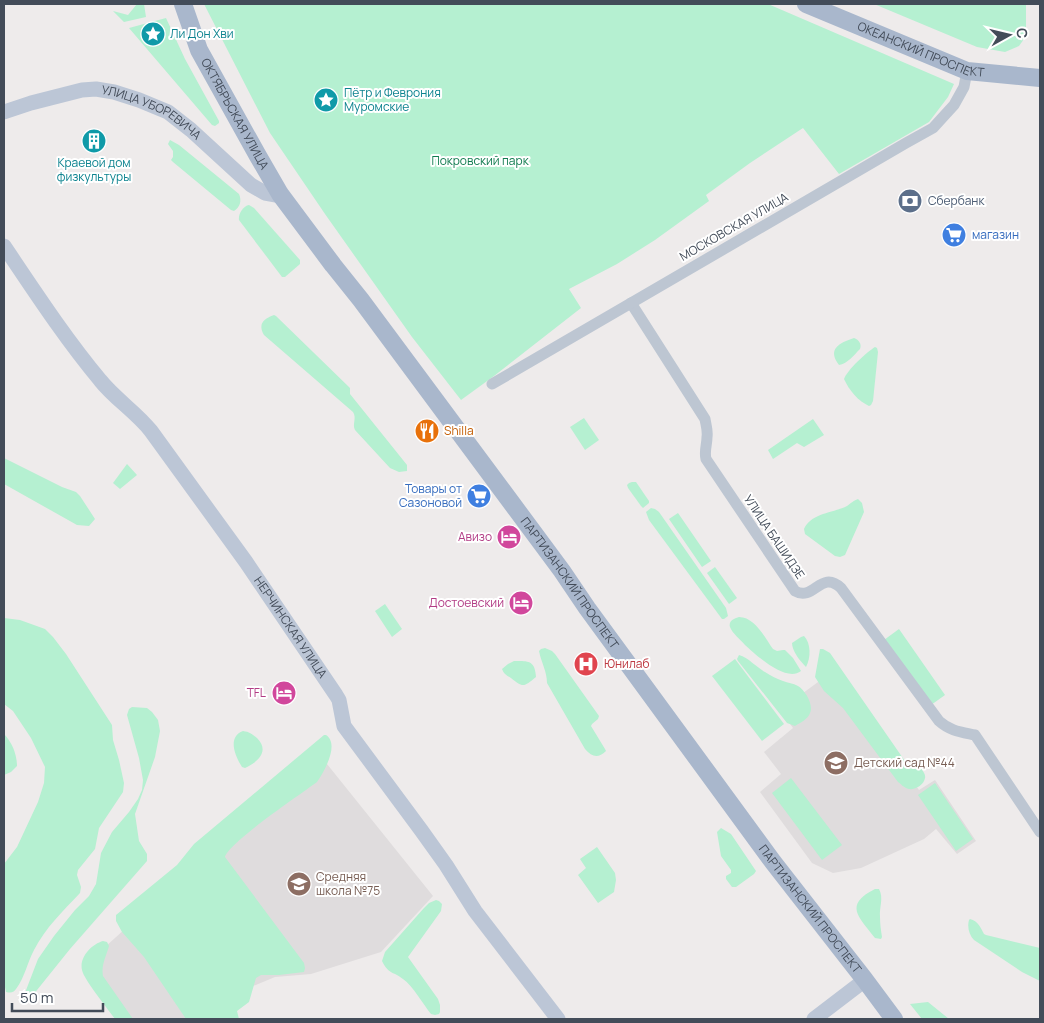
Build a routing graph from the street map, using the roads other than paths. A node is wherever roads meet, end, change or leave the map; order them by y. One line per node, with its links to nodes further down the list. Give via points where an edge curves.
1 (183, 4): 6 (main road, ОКТЯБРЬСКАЯ УЛИЦА, via 199,50)
2 (806, 4): 3 (main road, ОКЕАНСКИЙ ПРОСПЕКТ)
3 (967, 71): 4 (main road, ОКЕАНСКИЙ ПРОСПЕКТ); 8 (street, МОСКОВСКАЯ УЛИЦА, via 964,87 954,105 933,128)
4 (1040, 78)
5 (4, 112): 6 (street, УЛИЦА УБОРЕВИЧА, via 82,90 114,92 168,112 251,185 265,193)
6 (280, 194): 11 (main road, ПАРТИЗАНСКИЙ ПРОСПЕКТ, via 562,571 773,862)
7 (4, 246): 12 (street, НЕРЧИНСКАЯ УЛИЦА, via 72,345 110,391 151,431 246,562 339,700 344,726 446,865 475,911)
8 (631, 303): 9 (street, МОСКОВСКАЯ УЛИЦА); 10 (street, УЛИЦА БАШИДЗЕ, via 705,419 706,459 794,591 807,594 828,582 840,588 939,721 954,731 975,735)
9 (492, 384)
10 (1040, 832)
11 (866, 980): 13 (street); 14 (main road, ПАРТИЗАНСКИЙ ПРОСПЕКТ)
12 (558, 1019)
13 (814, 1019)
14 (894, 1019)

